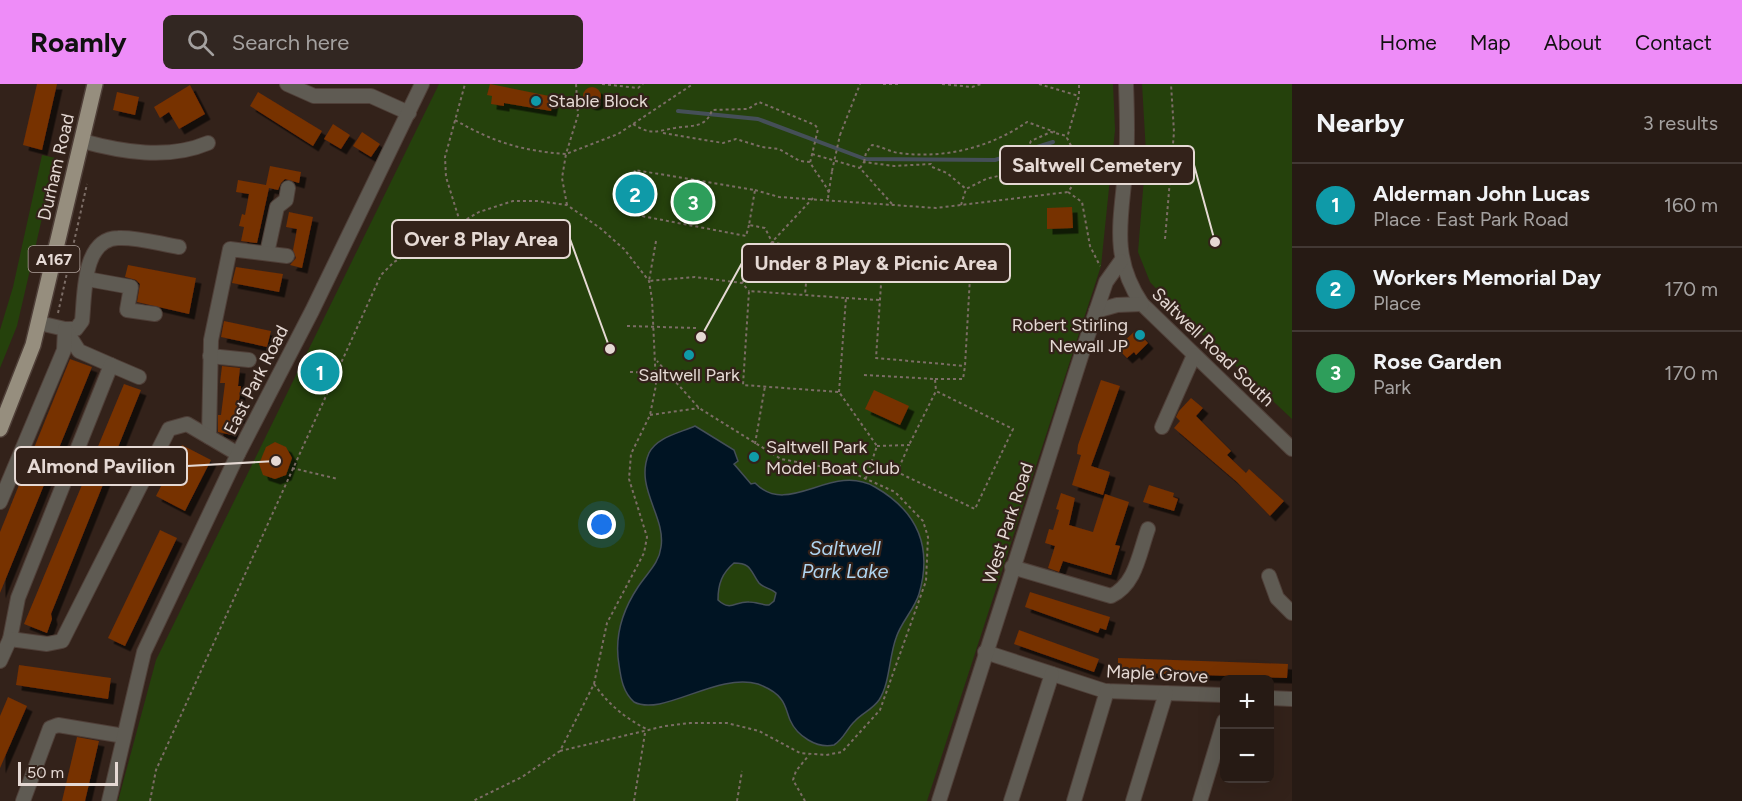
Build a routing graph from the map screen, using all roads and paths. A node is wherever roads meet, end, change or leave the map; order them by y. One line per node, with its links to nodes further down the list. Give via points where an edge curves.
1 (95, 84): 25 (main road, Durham Road / A167)
2 (287, 84): 19 (street, via 314,96 371,96)
3 (465, 84): 20 (path)
4 (576, 84): 27 (path, via 578,115)
5 (602, 84): 6 (path, via 638,88)
6 (643, 84)
7 (693, 84): 21 (path)
8 (860, 84): 38 (path, bridge, via 840,135)
9 (883, 84): 10 (path)
10 (898, 84)
11 (942, 84): 12 (path)
12 (981, 84)
13 (1040, 84): 18 (path)
14 (1079, 84): 18 (path)
15 (1126, 84): 52 (street, Saltwell Road South)
16 (1171, 84): 46 (path, via 1174,132)
17 (420, 90): 19 (street, East Park Road)
18 (1079, 96): 24 (path)
19 (408, 113): 92 (street, East Park Road)
20 (455, 120): 27 (path, via 502,143); 44 (path, via 445,157 446,177)
21 (633, 124): 23 (path, via 645,132); 27 (path)
22 (1055, 132): 24 (path); 29 (path, via 1027,122 980,146); 35 (path, via 1031,141 1017,171 986,178)
23 (663, 133): 28 (path, via 674,128 693,128 709,117 712,110 748,109 759,102 815,125 818,129); 38 (path, via 723,143 736,139 779,149 810,162)
24 (1067, 136): 37 (path, via 1080,162 1077,180)
25 (82, 141): 26 (street, via 151,153); 64 (main road, Durham Road / A167)
26 (208, 143)
27 (566, 154): 42 (path, via 562,178)
28 (812, 154): 31 (path); 33 (path)
29 (931, 154): 30 (path, via 897,153 872,145); 32 (path)
30 (864, 162): 32 (path, via 894,166); 33 (path)
31 (810, 163)
32 (931, 164): 35 (path)
33 (860, 168): 41 (path)
34 (288, 188): 50 (street, via 286,200 278,207)
35 (966, 189): 43 (path)
36 (755, 190): 39 (path, via 779,197); 45 (path); 45 (path, via 634,170 626,213 746,236)
37 (1068, 192): 43 (path); 53 (path, via 1082,202 1090,246)
38 (829, 193): 40 (path)
39 (813, 198): 40 (path); 48 (path)
40 (828, 199): 41 (path)
41 (892, 204): 43 (path, via 936,208)
42 (567, 205): 44 (path, via 513,201); 55 (path, via 624,249)
43 (961, 205)
44 (460, 222): 93 (path, via 394,262 381,275)
45 (749, 225): 48 (path, via 765,228)
46 (1165, 239)
47 (656, 241): 55 (path)
48 (772, 242): 56 (path); 58 (path, via 805,254)
49 (179, 247): 54 (street, via 117,238 106,241 92,256)
50 (267, 253): 51 (street); 70 (street, via 230,249)
51 (287, 256)
52 (1121, 261): 53 (street, West Park Road); 61 (street, Saltwell Road South, via 1129,285)
53 (1109, 275): 62 (street, West Park Road)
54 (87, 279): 63 (street, via 131,286 127,310); 68 (street, via 82,321 75,329)
55 (649, 281): 56 (path, via 695,277); 66 (path)
56 (742, 283): 57 (path)
57 (748, 291): 58 (path); 80 (path, via 743,385)
58 (805, 295): 59 (path)
59 (846, 298): 60 (path); 82 (path)
60 (880, 300): 74 (path, via 876,358); 74 (path, via 882,270 970,277)
61 (1142, 304): 62 (street); 69 (street, Saltwell Road South)
62 (1096, 311): 98 (street, West Park Road)
63 (155, 314)
64 (39, 323): 68 (street); 86 (main road, Durham Road / A167)
65 (627, 326): 66 (path)
66 (655, 327): 67 (path); 72 (path)
67 (696, 328)
68 (65, 329): 73 (street, via 79,351); 96 (street, via 64,350)
69 (1194, 355): 85 (street); 91 (street, Saltwell Road South)
70 (210, 356): 71 (street); 87 (street)
71 (249, 360)
72 (657, 360): 76 (path); 83 (path)
73 (111, 365): 78 (street); 101 (street, via 18,598)
74 (965, 366): 79 (path, via 963,379)
75 (630, 372): 76 (path)
76 (657, 373): 84 (path)
77 (864, 375): 79 (path)
78 (139, 377)
79 (935, 379): 81 (path)
80 (765, 386): 82 (path); 88 (path)
81 (936, 391): 90 (path); 90 (path, via 1013,429 975,509 897,472)
82 (839, 393): 89 (path)
83 (699, 408): 84 (path); 88 (path)
84 (650, 415): 105 (path, via 631,454 629,479 647,537 644,553 607,623)
85 (1162, 427)
86 (0, 429)
87 (209, 437): 92 (street); 101 (street, via 187,424 169,429 62,641 47,644)
88 (755, 444): 94 (path, via 781,459)
89 (878, 446): 90 (path); 94 (path)
90 (909, 446)
91 (1292, 449)
92 (238, 454): 113 (street, East Park Road, via 144,652)
93 (292, 468): 95 (path); 119 (path, via 156,770)
94 (866, 478): 115 (path, via 895,492 923,521 928,537 926,581 880,710 842,752)
95 (338, 479)
96 (0, 502)
97 (1148, 529): 98 (street, via 1131,580 1123,591 1111,596)
98 (1012, 567): 102 (street, West Park Road)
99 (1269, 576): 100 (street, via 1277,598)
100 (1292, 613)
101 (10, 639): 103 (street)
102 (985, 652): 104 (street, Maple Grove); 124 (street, West Park Road)
103 (0, 661)
104 (1052, 674): 106 (street, Maple Grove); 125 (street)
105 (594, 684): 112 (path, via 624,717); 114 (path)
106 (1107, 691): 107 (street, Maple Grove); 126 (street)
107 (1166, 693): 108 (street, Maple Grove); 127 (street)
108 (1220, 695)
109 (1274, 698): 110 (street)
110 (1292, 699)
111 (1222, 729): 128 (street)
112 (647, 731): 114 (path); 115 (path, via 690,723 727,723 759,731 800,753); 121 (path)
113 (124, 736): 117 (street, via 58,725 50,728); 118 (street, East Park Road)
114 (560, 751): 120 (path, via 522,777)
115 (810, 754): 123 (path, via 793,780)
116 (742, 771): 122 (path)
117 (23, 801)
118 (109, 801)
119 (150, 801)
120 (473, 801)
121 (634, 801)
122 (737, 801)
123 (805, 801)
124 (939, 801)
125 (1011, 801)
126 (1074, 801)
127 (1133, 801)
128 (1200, 801)

